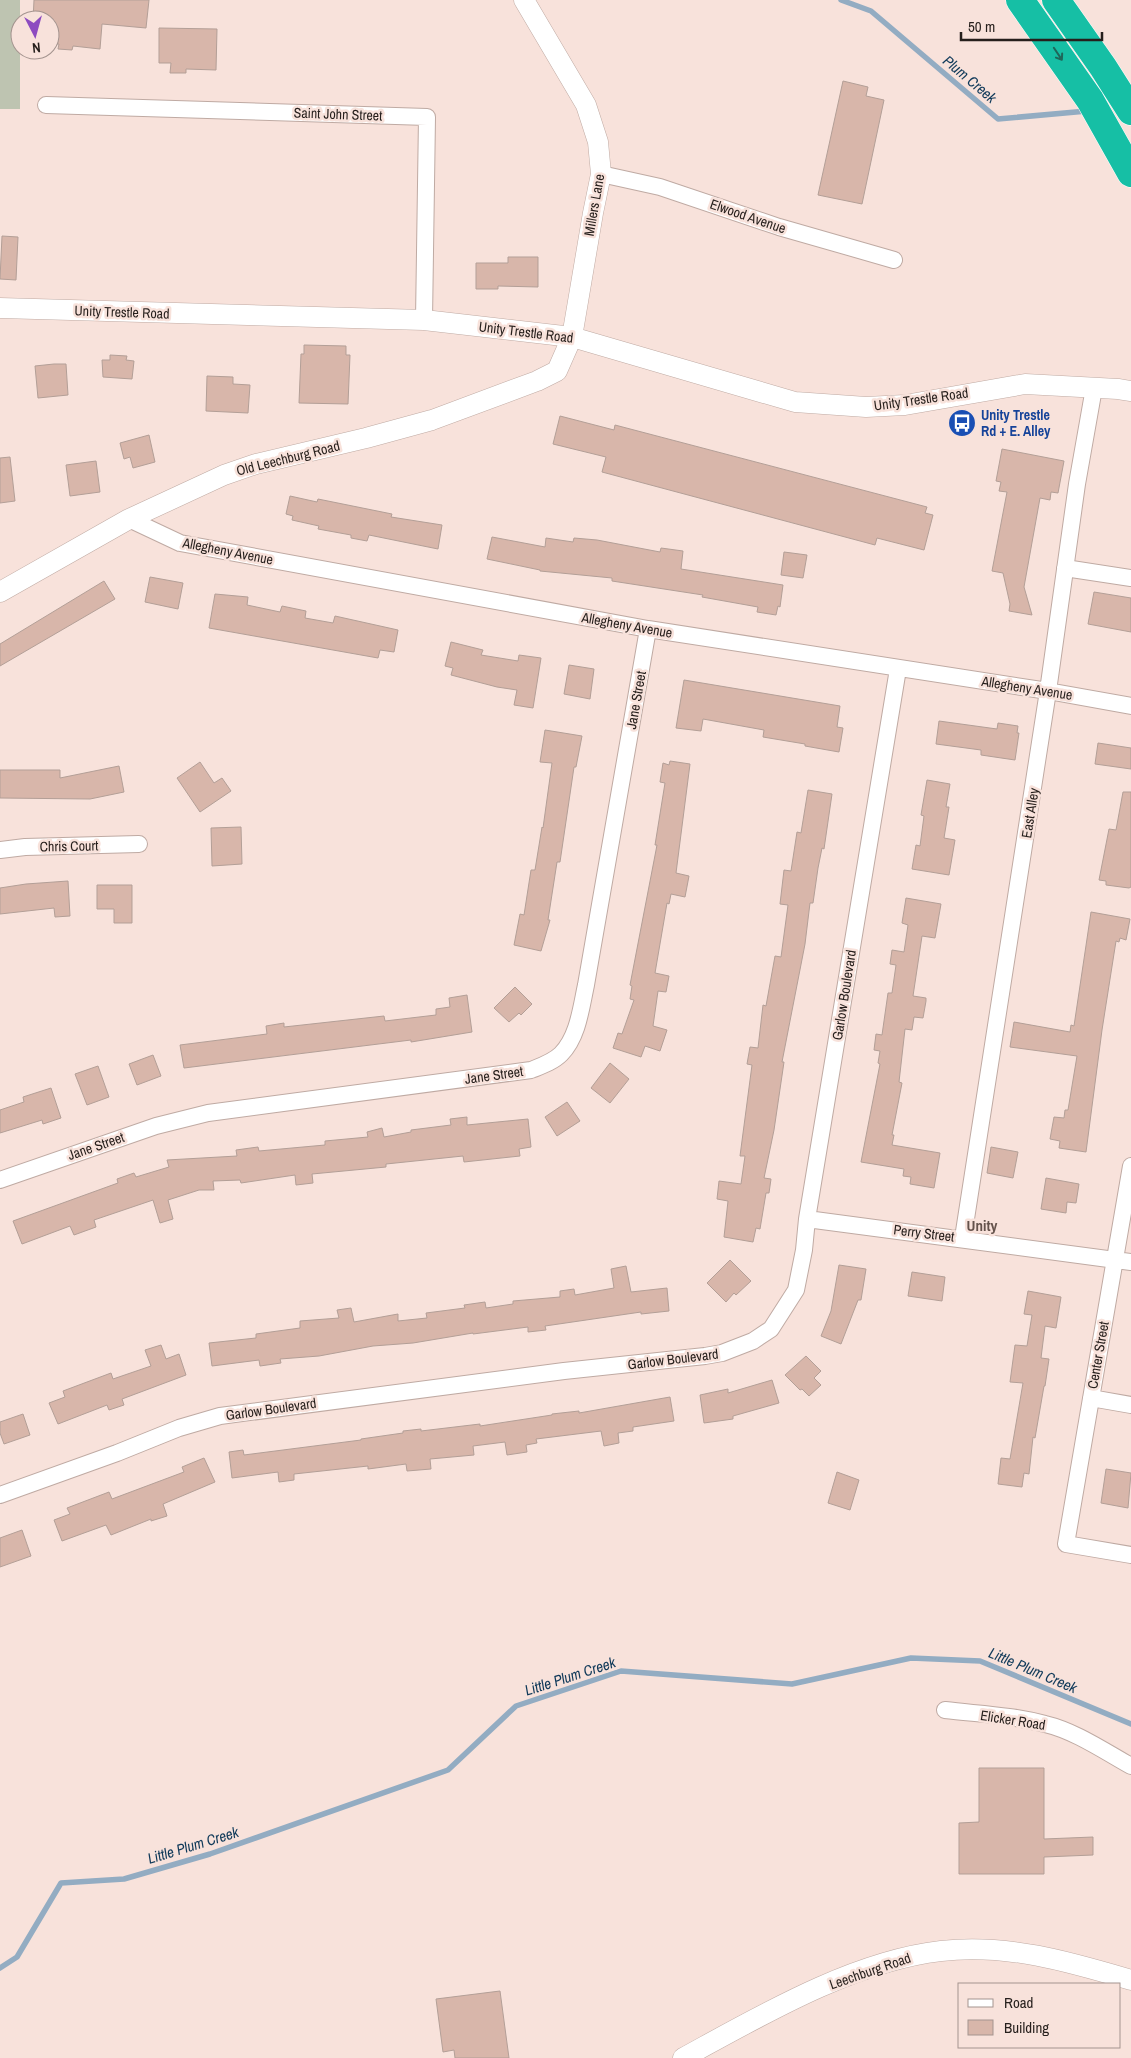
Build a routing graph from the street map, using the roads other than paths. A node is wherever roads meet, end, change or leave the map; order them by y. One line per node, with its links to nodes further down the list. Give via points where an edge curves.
1 (524, 0): 7 (street, Millers Lane, via 586,105 598,142)
2 (1020, 0): 6 (highway, one-way to 6, via 1090,100)
3 (1056, 0): 5 (highway)
4 (46, 105): 10 (street, Saint John Street, via 426,117)
5 (1131, 111)
6 (1131, 173)
7 (601, 174): 8 (street, Elwood Avenue, via 660,187 778,227); 11 (street, Millers Lane)
8 (894, 260)
9 (0, 308): 10 (street, Unity Trestle Road)
10 (424, 320): 11 (street, Unity Trestle Road)
11 (572, 337): 12 (street, Unity Trestle Road, via 795,402 866,407 905,404 1025,384); 14 (street, Old Leechburg Road, via 557,371 538,381 422,422 256,464 224,475)
12 (1094, 388): 13 (street, Unity Trestle Road); 15 (street, East Alley)
13 (1131, 392)
14 (128, 519): 17 (street, Old Leechburg Road); 18 (street, Allegheny Avenue, via 180,543)
15 (1065, 568): 16 (street); 20 (street, East Alley)
16 (1131, 578)
17 (0, 592)
18 (648, 630): 19 (street, Allegheny Avenue); 25 (street, Jane Street, via 586,985 575,1032 562,1054 530,1070 208,1113 156,1126)
19 (898, 669): 20 (street, Allegheny Avenue); 26 (street, Garlow Boulevard)
20 (1048, 691): 21 (street, Allegheny Avenue); 27 (street, East Alley)
21 (1131, 706)
22 (139, 844): 23 (street, Chris Court)
23 (0, 850)
24 (1131, 1166): 28 (street, Center Street)
25 (0, 1180)
26 (807, 1219): 27 (street, Perry Street); 32 (street, Garlow Boulevard, via 796,1290 771,1329 753,1341 722,1353 220,1416 179,1428)
27 (964, 1238): 28 (street, Perry Street)
28 (1114, 1259): 29 (street, Perry Street); 30 (street, Center Street)
29 (1131, 1262)
30 (1091, 1398): 31 (street); 33 (street, Center Street, via 1066,1544)
31 (1131, 1405)
32 (0, 1495)
33 (1131, 1555)
34 (945, 1710): 35 (street, Elicker Road, via 1045,1724)
35 (1131, 1766)
36 (1131, 1980): 37 (street, Leechburg Road, via 1068,1961 1016,1952 942,1950 904,1957 832,1982)
37 (683, 2058)

